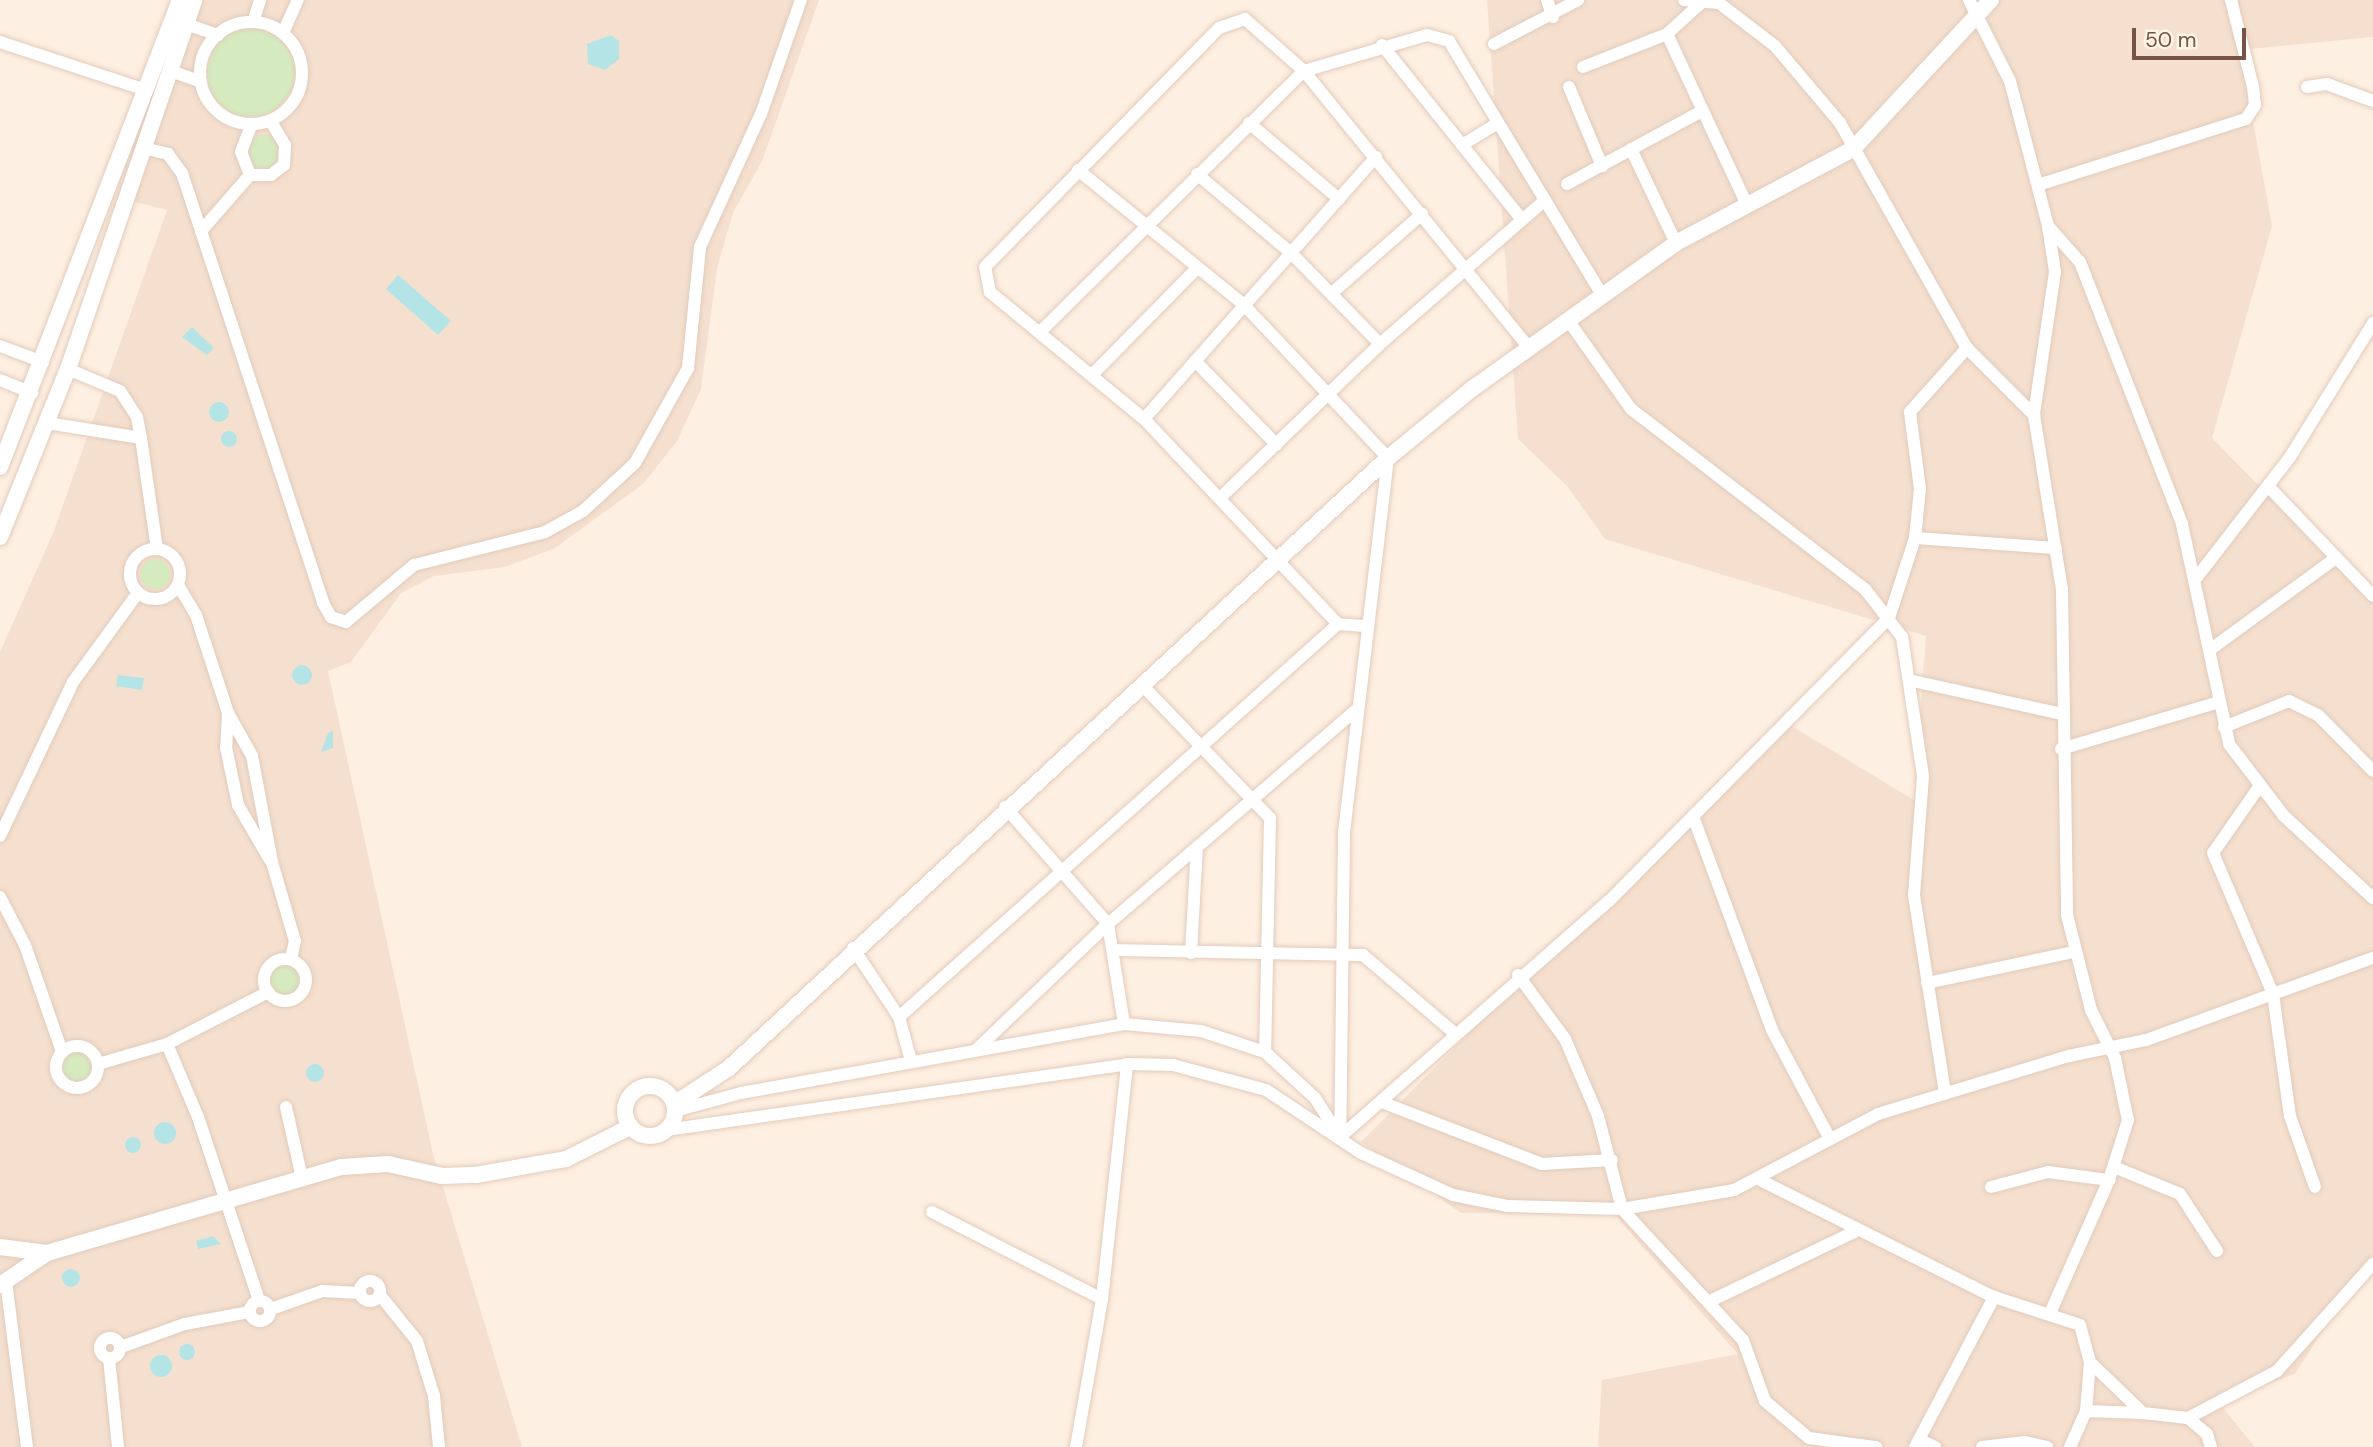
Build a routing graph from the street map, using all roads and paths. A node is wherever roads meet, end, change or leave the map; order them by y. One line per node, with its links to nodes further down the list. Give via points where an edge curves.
1 (180, 0): 30 (street)
2 (194, 0): 17 (street)
3 (260, 0): 16 (street)
4 (298, 0): 18 (street)
5 (801, 0): 55 (street, via 761,114 700,247 688,368 635,463 583,511 555,527 414,565 346,622 331,617 323,603)
6 (1547, 0): 15 (street)
7 (1578, 0): 15 (street)
8 (1685, 0): 13 (street)
9 (1969, 0): 14 (street)
10 (1991, 0): 14 (street)
11 (2231, 0): 47 (street, via 2253,87 2255,105 2246,119)
12 (1718, 1): 13 (street); 40 (street, via 1775,46)
13 (1702, 2): 19 (street)
14 (1975, 16): 40 (street); 47 (street, via 2010,80)
15 (1553, 17): 22 (street)
16 (253, 22): 18 (street); 20 (street)
17 (186, 24): 20 (street); 25 (street)
18 (283, 33): 33 (street, via 300,61 302,78 288,108)
19 (1667, 34): 24 (street); 32 (street)
20 (218, 35): 27 (street, via 202,58)
21 (0, 42): 30 (street)
22 (1494, 44)
23 (1382, 45): 26 (street); 35 (street, via 1427,35 1449,41); 37 (street)
24 (1583, 67)
25 (171, 71): 27 (street); 38 (street)
26 (1304, 71): 34 (street); 41 (street); 43 (street, via 1258,25 1231,20)
27 (201, 82): 36 (street, via 212,106)
28 (1569, 87): 42 (street)
29 (2307, 87): 31 (street, via 2327,84)
30 (146, 90): 70 (street)
31 (2373, 102)
32 (1702, 111): 39 (street); 50 (street)
33 (270, 120): 36 (street); 45 (street, via 285,145 286,162 271,175)
34 (1249, 123): 44 (street); 48 (street)
35 (1498, 123): 37 (street); 49 (street)
36 (251, 124): 45 (street, via 241,152)
37 (1462, 145): 52 (street)
38 (143, 148): 55 (street, via 168,154 182,173); 72 (street)
39 (1631, 149): 42 (street); 56 (street)
40 (1853, 149): 50 (street); 68 (street)
41 (1377, 157): 48 (street); 51 (street)
42 (1602, 166): 46 (street)
43 (1077, 170): 53 (street); 65 (street, via 983,274 990,292)
44 (1197, 174): 53 (street); 57 (street)
45 (250, 175): 55 (street)
46 (1567, 184)
47 (2038, 185): 54 (street)
48 (1339, 199): 57 (street)
49 (1545, 200): 52 (street); 61 (street)
50 (1746, 204): 56 (street)
51 (1422, 214): 59 (street); 60 (street)
52 (1522, 220): 59 (street)
53 (1146, 225): 58 (street); 65 (street)
54 (2048, 226): 77 (street, via 2055,272); 92 (street, via 2084,271)
55 (201, 231)
56 (1676, 243): 61 (street)
57 (1291, 253): 60 (street); 62 (street)
58 (1198, 267): 62 (street); 73 (street)
59 (1466, 269): 66 (street); 67 (street)
60 (1332, 293): 66 (street)
61 (1602, 295): 63 (street)
62 (1244, 305): 71 (street); 76 (street)
63 (1567, 320): 67 (street); 96 (street, via 1631,409 1865,589)
64 (2373, 323): 84 (street)
65 (1041, 331): 73 (street)
66 (1380, 344): 76 (street)
67 (1529, 348): 82 (street)
68 (1967, 348): 77 (street); 87 (street, via 1910,412 1920,464)
69 (2, 351): 70 (street)
70 (43, 362): 75 (street)
71 (1195, 362): 78 (street); 81 (street)
72 (68, 369): 79 (street); 80 (street, via 120,391 137,417)
73 (1092, 375): 78 (street)
74 (0, 380): 75 (street)
75 (32, 393): 83 (street)
76 (1329, 394): 81 (street); 82 (street)
77 (2034, 415): 88 (street)
78 (1144, 419): 85 (street)
79 (47, 423): 80 (street); 86 (street)
80 (142, 438): 89 (street)
81 (1277, 445): 85 (street)
82 (1388, 458): 91 (street); 98 (street)
83 (0, 467)
84 (2268, 486): 90 (street); 92 (street)
85 (1220, 498): 91 (street)
86 (0, 537)
87 (1914, 538): 88 (street); 96 (street)
88 (2056, 548): 105 (street)
89 (157, 549): 93 (street, via 176,562); 94 (street, via 131,565)
90 (2336, 558): 95 (street); 99 (street)
91 (1278, 559): 97 (street); 101 (street)
92 (2197, 577): 99 (street)
93 (178, 584): 94 (street, via 160,599); 104 (street, via 196,615)
94 (138, 593): 114 (street, via 73,682)
95 (2373, 596)
96 (1889, 618): 100 (street, via 1908,651); 113 (street)
97 (1338, 624): 98 (street); 107 (street)
98 (1365, 626): 103 (street)
99 (2211, 649): 102 (street)
100 (1913, 681): 105 (street); 130 (street, via 1923,776 1914,895)
101 (1141, 684): 107 (street); 112 (street)
102 (2220, 702): 106 (street); 108 (street)
103 (1355, 711): 111 (street); 125 (street, via 1344,831)
104 (228, 713): 116 (street, via 252,756); 116 (street, via 226,747 238,805)
105 (2062, 714): 108 (street)
106 (2224, 727): 109 (street, via 2289,701 2318,715); 110 (street, via 2237,759)
107 (1200, 748): 111 (street); 117 (street)
108 (2061, 749): 123 (street)
109 (2373, 771)
110 (2259, 787): 119 (street); 132 (street, via 2213,853)
111 (1251, 799): 115 (street); 126 (street, via 1272,829)
112 (1005, 807): 117 (street); 121 (street)
113 (1694, 819): 129 (street, via 1558,947); 151 (street, via 1772,1030)
114 (0, 836)
115 (1197, 847): 120 (street); 124 (street)
116 (272, 862): 128 (street, via 295,941)
117 (1061, 871): 120 (street); 133 (street)
118 (0, 897): 139 (street, via 25,945)
119 (2373, 898)
120 (1108, 924): 122 (street); 138 (street)
121 (853, 948): 133 (street); 147 (street, via 729,1068)
122 (1115, 950): 124 (street); 134 (street)
123 (2073, 952): 130 (street); 137 (street)
124 (1191, 953): 126 (street)
125 (1342, 954): 126 (street); 135 (street, via 1369,957); 150 (street)
126 (1269, 956): 140 (street)
127 (2373, 958): 132 (street)
128 (291, 959): 131 (street, via 276,960 266,971); 131 (street, via 306,974 300,995 287,1001)
129 (1518, 975): 135 (street); 152 (street, via 1565,1039)
130 (1927, 983): 144 (street)
131 (268, 992): 136 (street)
132 (2273, 994): 137 (street, via 2146,1040); 158 (street, via 2290,1116)
133 (899, 1017): 141 (street)
134 (1124, 1024): 138 (street); 140 (street, via 1202,1031)
135 (1453, 1032): 145 (street)
136 (167, 1044): 142 (street); 159 (street)
137 (2111, 1046): 144 (street); 153 (street, via 2128,1120)
138 (976, 1050): 141 (street)
139 (62, 1052): 142 (street, via 81,1046); 142 (street, via 56,1072 70,1088 91,1084)
140 (1265, 1052): 150 (street, via 1315,1098)
141 (911, 1061): 147 (street)
142 (98, 1064)
143 (1127, 1064): 149 (street); 150 (street, via 1219,1072 1266,1090); 169 (street)
144 (1945, 1094): 151 (street)
145 (1384, 1103): 150 (street); 152 (street, via 1542,1164)
146 (286, 1107): 154 (street)
147 (675, 1107): 148 (street, via 660,1088 639,1088 625,1104); 149 (street)
148 (630, 1128): 149 (street, via 646,1137); 154 (street, via 566,1159 476,1175 442,1177 365,1163)
149 (666, 1130)
150 (1340, 1137): 160 (street, via 1454,1195 1507,1206)
151 (1829, 1137): 155 (street)
152 (1612, 1160): 160 (street)
153 (2114, 1167): 156 (street); 164 (street, via 2180,1194)
154 (302, 1178): 159 (street)
155 (1760, 1180): 160 (street); 162 (street)
156 (2109, 1180): 157 (street, via 2048,1172); 174 (street)
157 (1991, 1187)
158 (2315, 1187)
159 (226, 1199): 165 (street); 170 (street)
160 (1622, 1209): 171 (street)
161 (932, 1212): 169 (street)
162 (1854, 1232): 168 (street); 171 (street)
163 (0, 1246): 165 (street)
164 (2217, 1251)
165 (47, 1253): 167 (street)
166 (2373, 1264): 178 (street, via 2288,1364)
167 (3, 1283): 181 (street)
168 (1994, 1297): 174 (street); 179 (street)
169 (1102, 1299): 184 (street)
170 (259, 1300): 172 (street); 173 (street)
171 (1708, 1302): 180 (street, via 1752,1353 1765,1401 1789,1426)
172 (271, 1309): 173 (street, via 261,1321); 183 (street, via 322,1291 360,1293 371,1302 380,1295 417,1341 434,1396)
173 (250, 1312): 182 (street, via 185,1324 121,1347 114,1339 104,1340 100,1350 109,1359)
174 (2050, 1313): 175 (street, via 2080,1325)
175 (2090, 1362): 176 (street); 177 (street)
176 (2087, 1411): 177 (street); 189 (street)
177 (2143, 1413): 178 (street)
178 (2188, 1418): 190 (street, via 2207,1434)
179 (1918, 1443): 186 (street)
180 (1829, 1444): 185 (street)
181 (27, 1447)
182 (118, 1447)
183 (439, 1447)
184 (1076, 1447)
185 (1876, 1447)
186 (1934, 1447)
187 (1982, 1447): 188 (street, via 2025,1442)
188 (2047, 1447)
189 (2070, 1447)
190 (2211, 1447)

